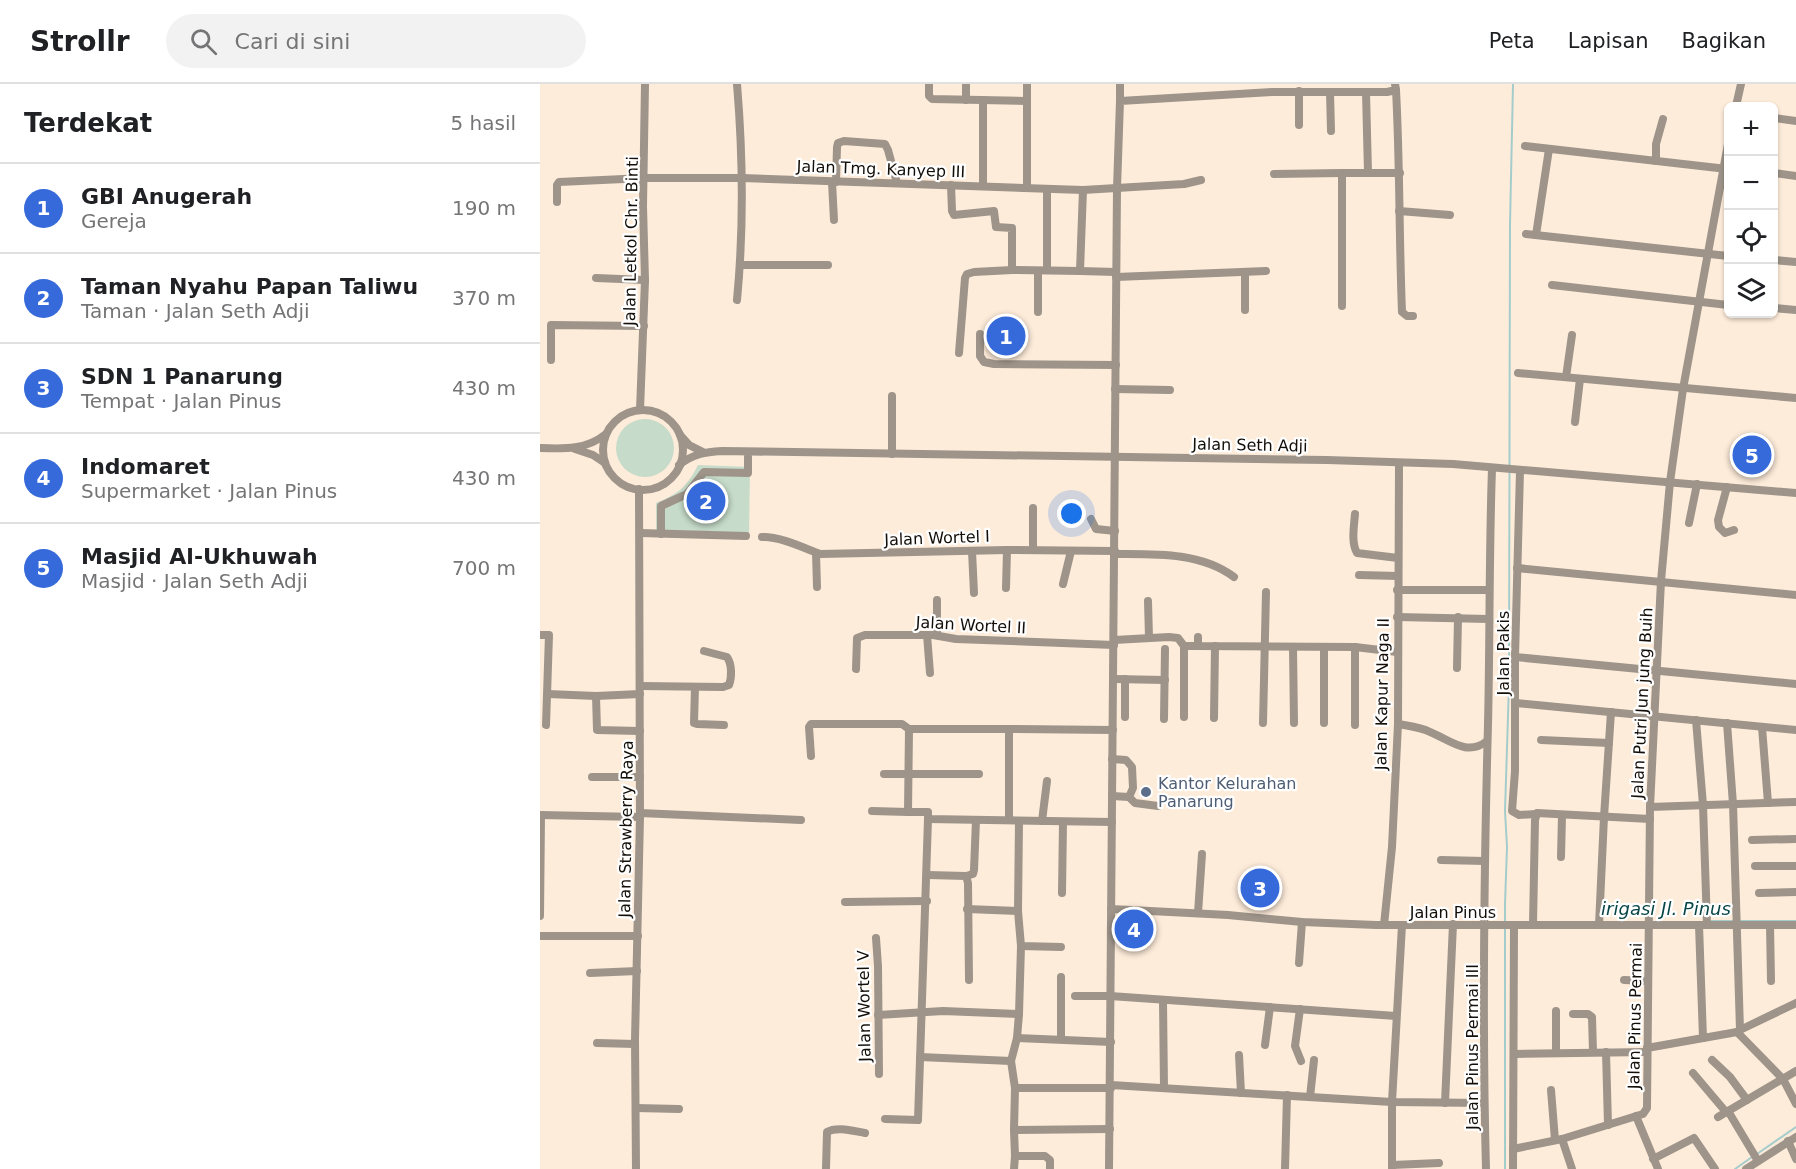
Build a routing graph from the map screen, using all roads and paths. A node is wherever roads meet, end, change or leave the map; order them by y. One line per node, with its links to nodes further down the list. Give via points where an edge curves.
1 (645, 84): 32 (street, Jalan Letkol Chr. Binti)
2 (737, 84): 33 (street)
3 (929, 84): 12 (street, via 932,99)
4 (966, 84): 12 (street)
5 (1028, 84): 14 (street)
6 (1120, 84): 15 (street)
7 (1741, 84): 16 (street)
8 (1395, 87): 11 (street, via 1388,92); 28 (street)
9 (1299, 91): 10 (street); 15 (street); 20 (street)
10 (1330, 92): 11 (street); 21 (street)
11 (1366, 92): 27 (street)
12 (966, 100): 13 (street)
13 (983, 100): 14 (street); 39 (street)
14 (1027, 101): 40 (street)
15 (1120, 101): 41 (street)
16 (1737, 102)
17 (1663, 119): 24 (street)
18 (1778, 119): 19 (street)
19 (1796, 121)
20 (1299, 124)
21 (1331, 131)
22 (1525, 146): 23 (street)
23 (1549, 149): 24 (street); 49 (street)
24 (1656, 160): 25 (street)
25 (1724, 169)
26 (1342, 172): 27 (street); 29 (street); 68 (street)
27 (1368, 172): 28 (street)
28 (1400, 173): 45 (street)
29 (1274, 174)
30 (1778, 174): 31 (street)
31 (1796, 176)
32 (645, 178): 33 (street, Jalan Tmg. Kanyep III); 44 (street, Jalan Tmg. Kanyep III, via 559,182); 63 (street, Jalan Letkol Chr. Binti)
33 (742, 178): 36 (street, Jalan Tmg. Kanyep III); 54 (street)
34 (1724, 178): 50 (street, Jalan Putri Jun jung Buih)
35 (1201, 180): 41 (street, Jalan Tmg. Kanyep III)
36 (834, 182): 37 (street, Jalan Tmg. Kanyep III); 37 (street, via 837,147 844,141 885,144); 47 (street)
37 (897, 183): 38 (street, Jalan Tmg. Kanyep III)
38 (951, 185): 39 (street, Jalan Tmg. Kanyep III); 56 (street, via 954,215 994,211 996,227 1012,228)
39 (983, 186): 40 (street, Jalan Tmg. Kanyep III)
40 (1027, 188): 42 (street, Jalan Tmg. Kanyep III)
41 (1117, 188): 43 (street, Jalan Tmg. Kanyep III); 61 (street)
42 (1047, 189): 43 (street, Jalan Tmg. Kanyep III); 57 (street)
43 (1083, 190): 58 (street)
44 (557, 202)
45 (1399, 211): 46 (street); 73 (street, via 1402,312)
46 (1450, 215)
47 (834, 219)
48 (1526, 234): 49 (street)
49 (1536, 235): 50 (street)
50 (1708, 254): 51 (street); 66 (street, Jalan Putri Jun jung Buih)
51 (1724, 256)
52 (1778, 260): 53 (street)
53 (1796, 262)
54 (740, 265): 55 (street); 65 (street)
55 (828, 266)
56 (1012, 270): 57 (street); 77 (street, via 967,274)
57 (1042, 270): 58 (street); 72 (street)
58 (1080, 271): 61 (street)
59 (1266, 271): 60 (street)
60 (1245, 272): 61 (street); 70 (street)
61 (1116, 275): 79 (street)
62 (596, 278): 63 (street)
63 (645, 280): 74 (street, Jalan Letkol Chr. Binti)
64 (1552, 285): 66 (street)
65 (736, 300)
66 (1697, 303): 67 (street); 84 (street, Jalan Putri Jun jung Buih)
67 (1724, 305)
68 (1342, 306)
69 (1778, 308): 71 (street)
70 (1245, 310)
71 (1796, 310)
72 (1038, 312)
73 (1413, 316)
74 (644, 326): 78 (street, via 551,325); 88 (street, Jalan Letkol Chr. Binti)
75 (980, 334): 79 (street, via 980,356 984,362)
76 (1572, 335): 81 (street)
77 (959, 353)
78 (551, 360)
79 (1116, 365): 83 (street)
80 (1518, 373): 81 (street)
81 (1566, 377): 82 (street)
82 (1580, 379): 84 (street); 89 (street)
83 (1115, 389): 85 (street); 97 (street)
84 (1683, 389): 87 (street); 103 (street, Jalan Putri Jun jung Buih)
85 (1170, 390)
86 (892, 396): 95 (street)
87 (1796, 398)
88 (640, 410): 90 (street, via 665,417); 91 (street, via 617,419)
89 (1575, 422)
90 (678, 433): 94 (street); 100 (street, via 682,452)
91 (606, 434): 93 (street); 99 (street)
92 (540, 448): 93 (street)
93 (574, 449): 99 (street)
94 (703, 452): 95 (street, Jalan Seth Adji); 100 (street)
95 (892, 454): 97 (street, Jalan Seth Adji)
96 (748, 457): 115 (street, via 748,473 704,472 687,494 661,506)
97 (1114, 457): 98 (street, Jalan Seth Adji); 113 (street)
98 (1399, 463): 101 (street, Jalan Seth Adji); 124 (street, Jalan Kapur Naga II)
99 (606, 464): 106 (street, via 619,482)
100 (679, 465): 106 (street, via 663,484)
101 (1492, 469): 102 (street, Jalan Seth Adji); 134 (street, Jalan Pinus Permai III)
102 (1519, 470): 103 (street, Jalan Seth Adji); 125 (street, Jalan Pakis)
103 (1670, 482): 104 (street, Jalan Seth Adji); 129 (street, Jalan Putri Jun jung Buih)
104 (1697, 484): 105 (street, Jalan Seth Adji); 111 (street)
105 (1727, 487): 107 (street, Jalan Seth Adji); 112 (street, via 1719,527 1725,533)
106 (639, 489): 114 (street, Jalan Strawberry Raya)
107 (1796, 493)
108 (1033, 508): 119 (street)
109 (1355, 514): 124 (street, via 1353,538 1357,554)
110 (1091, 519): 113 (street, via 1096,529)
111 (1689, 523)
112 (1734, 530)
113 (1115, 531): 123 (street)
114 (640, 533): 115 (street); 167 (street, Jalan Strawberry Raya)
115 (661, 534): 116 (street)
116 (746, 536)
117 (762, 537): 122 (street, Jalan Wortel I, via 780,538)
118 (1007, 550): 119 (street, Jalan Wortel I); 121 (street, Jalan Wortel I); 132 (street)
119 (1033, 550): 120 (street, Jalan Wortel I)
120 (1071, 550): 123 (street, Jalan Wortel I); 130 (street)
121 (972, 551): 122 (street, Jalan Wortel I); 136 (street)
122 (816, 553): 131 (street)
123 (1115, 553): 128 (street, Jalan Wortel I, via 1191,558 1220,566); 147 (street)
124 (1398, 558): 127 (street, Jalan Kapur Naga II)
125 (1517, 568): 129 (street); 157 (street, Jalan Pakis)
126 (1359, 575): 127 (street)
127 (1398, 576): 133 (street, Jalan Kapur Naga II)
128 (1234, 577)
129 (1661, 581): 137 (street); 160 (street, Jalan Putri Jun jung Buih)
130 (1064, 584)
131 (817, 587)
132 (1006, 588)
133 (1397, 590): 134 (street); 140 (street, Jalan Kapur Naga II)
134 (1489, 590): 142 (street, Jalan Pinus Permai III)
135 (1266, 592): 150 (street)
136 (974, 593)
137 (1796, 595)
138 (937, 600): 145 (street)
139 (1148, 601): 146 (street)
140 (1397, 617): 141 (street); 156 (street, Jalan Kapur Naga II)
141 (1458, 617): 142 (street); 158 (street)
142 (1489, 619): 193 (street, Jalan Pinus Permai III)
143 (540, 635): 168 (street, via 549,635)
144 (927, 635): 145 (street, Jalan Wortel II); 159 (street, Jalan Wortel II, via 861,636 857,638); 161 (street)
145 (937, 636): 147 (street, Jalan Wortel II)
146 (1149, 638): 147 (street, Jalan Wortel II); 148 (street, Jalan Wortel II, via 1178,638)
147 (1114, 642): 163 (street)
148 (1184, 646): 149 (street, via 1198,642); 173 (street)
149 (1215, 646): 150 (street); 175 (street)
150 (1264, 647): 151 (street); 178 (street)
151 (1293, 647): 152 (street); 179 (street)
152 (1324, 647): 153 (street); 180 (street)
153 (1355, 647): 156 (street); 182 (street)
154 (1165, 649): 164 (street)
155 (704, 651): 166 (street, via 727,657 730,682 723,687)
156 (1397, 652): 183 (street, Jalan Kapur Naga II)
157 (1515, 657): 160 (street); 170 (street, Jalan Pakis)
158 (1457, 668)
159 (855, 669)
160 (1657, 669): 165 (street); 174 (street, Jalan Putri Jun jung Buih)
161 (930, 672)
162 (1125, 679): 163 (street); 164 (street); 172 (street)
163 (1113, 680): 189 (street)
164 (1165, 680): 176 (street)
165 (1796, 684)
166 (695, 687): 167 (street); 185 (street, via 694,723)
167 (640, 690): 169 (street); 191 (street, Jalan Strawberry Raya)
168 (548, 694): 169 (street); 184 (street)
169 (596, 696): 191 (street, via 597,730)
170 (1516, 703): 171 (street); 213 (street, Jalan Pakis, via 1512,811 1519,815)
171 (1611, 712): 174 (street); 194 (street)
172 (1125, 717)
173 (1184, 717)
174 (1655, 717): 177 (street); 210 (street, Jalan Putri Jun jung Buih)
175 (1214, 718)
176 (1164, 719)
177 (1696, 720): 181 (street); 208 (street)
178 (1263, 723)
179 (1294, 723)
180 (1324, 723)
181 (1727, 723): 186 (street); 207 (street)
182 (1355, 724)
183 (1398, 724): 193 (street, via 1429,731 1460,747 1480,747); 249 (street, Jalan Kapur Naga II)
184 (546, 725)
185 (724, 725)
186 (1762, 727): 190 (street); 206 (street)
187 (909, 729): 188 (street); 195 (street, via 902,724 811,724); 197 (street)
188 (1009, 729): 189 (street); 222 (street)
189 (1113, 730): 196 (street)
190 (1796, 730)
191 (640, 731): 201 (street, Jalan Strawberry Raya)
192 (1540, 740): 194 (street)
193 (1487, 741): 232 (street, Jalan Pinus Permai III)
194 (1609, 743): 217 (street)
195 (811, 756)
196 (1112, 759): 203 (street); 204 (street, via 1126,760 1132,766 1133,788)
197 (909, 773): 198 (street); 199 (street); 212 (street)
198 (884, 774)
199 (979, 774)
200 (592, 777): 201 (street)
201 (640, 777): 215 (street, Jalan Strawberry Raya)
202 (1047, 781): 224 (street)
203 (1112, 796): 204 (street); 226 (street)
204 (1129, 797): 209 (street)
205 (1796, 802): 206 (street)
206 (1768, 803): 207 (street)
207 (1733, 804): 208 (street); 256 (street)
208 (1702, 805): 210 (street); 255 (street)
209 (1158, 806)
210 (1650, 807): 219 (street, Jalan Putri Jun jung Buih)
211 (872, 811): 212 (street)
212 (908, 812): 218 (street, via 928,812)
213 (1536, 814): 216 (street); 252 (street)
214 (541, 815): 215 (street); 246 (street)
215 (640, 815): 220 (street); 261 (street, Jalan Strawberry Raya)
216 (1562, 815): 217 (street); 230 (street)
217 (1604, 817): 219 (street); 253 (street)
218 (928, 819): 221 (street); 235 (street)
219 (1650, 819): 254 (street, Jalan Putri Jun jung Buih)
220 (801, 820)
221 (976, 820): 222 (street); 236 (street, via 974,870)
222 (1008, 820): 223 (street)
223 (1019, 821): 224 (street); 244 (street)
224 (1042, 821): 225 (street)
225 (1063, 822): 226 (street); 238 (street)
226 (1112, 822): 243 (street)
227 (1796, 839): 228 (street)
228 (1752, 840)
229 (1202, 854): 245 (street)
230 (1561, 857)
231 (1442, 860): 232 (street)
232 (1485, 861): 259 (street, Jalan Pinus Permai III)
233 (1755, 866): 234 (street)
234 (1796, 866)
235 (928, 875): 236 (street); 240 (street)
236 (966, 876): 242 (street)
237 (1796, 892): 239 (street)
238 (1062, 893)
239 (1759, 893)
240 (927, 901): 241 (street); 280 (street)
241 (845, 902)
242 (967, 909): 244 (street); 269 (street)
243 (1111, 909): 245 (street, Jalan Pinus); 274 (street)
244 (1018, 911): 263 (street)
245 (1198, 913): 247 (street, Jalan Pinus)
246 (540, 916)
247 (1302, 922): 249 (street, Jalan Pinus); 265 (street)
248 (1453, 924): 250 (street, Jalan Pinus); 259 (street, Jalan Pinus); 317 (street)
249 (1384, 925): 250 (street, Jalan Pinus)
250 (1402, 925): 284 (street)
251 (1512, 925): 252 (street, Jalan Pinus); 259 (street, Jalan Pinus); 298 (street)
252 (1533, 925): 253 (street, Jalan Pinus)
253 (1599, 925): 254 (street, Jalan Pinus)
254 (1649, 925): 255 (street, Jalan Pinus); 271 (street, Jalan Pinus Permai)
255 (1703, 925): 256 (street, Jalan Pinus); 287 (street)
256 (1737, 925): 257 (street, Jalan Pinus); 285 (street)
257 (1770, 925): 258 (street, Jalan Pinus); 272 (street)
258 (1796, 925)
259 (1485, 926): 318 (street, Jalan Pinus Permai III)
260 (540, 936): 261 (street)
261 (638, 936): 266 (street, Jalan Strawberry Raya)
262 (876, 938): 283 (street, Jalan Wortel V)
263 (1021, 946): 264 (street); 281 (street)
264 (1061, 947)
265 (1299, 963)
266 (637, 971): 267 (street); 291 (street, Jalan Strawberry Raya)
267 (590, 973)
268 (1061, 977): 288 (street)
269 (969, 980)
270 (1624, 980): 271 (street)
271 (1648, 981): 293 (street, Jalan Pinus Permai)
272 (1771, 981)
273 (1075, 996): 274 (street)
274 (1110, 996): 275 (street); 289 (street)
275 (1163, 1001): 277 (street); 310 (street)
276 (1795, 1006): 285 (street)
277 (1270, 1007): 278 (street); 292 (street)
278 (1300, 1009): 284 (street); 303 (street, via 1295,1046)
279 (1556, 1011): 296 (street)
280 (921, 1013): 281 (street); 283 (street); 299 (street)
281 (1019, 1014): 286 (street)
282 (1573, 1014): 294 (street, via 1592,1017)
283 (878, 1015): 306 (street, Jalan Wortel V)
284 (1396, 1016): 316 (street)
285 (1738, 1031): 287 (street); 307 (street)
286 (1017, 1038): 288 (street); 302 (street)
287 (1703, 1038): 293 (street)
288 (1061, 1039): 289 (street)
289 (1111, 1042): 308 (street)
290 (597, 1043): 291 (street)
291 (635, 1044): 320 (street, Jalan Strawberry Raya)
292 (1265, 1045)
293 (1647, 1050): 295 (street); 323 (street, Jalan Pinus Permai, via 1647,1108)
294 (1593, 1052): 295 (street); 296 (street)
295 (1606, 1052): 326 (street)
296 (1556, 1053): 298 (street)
297 (1239, 1054): 312 (street)
298 (1514, 1054): 332 (street)
299 (920, 1057): 302 (street); 325 (street, via 918,1120)
300 (1314, 1060): 314 (street)
301 (1712, 1060): 315 (street)
302 (1011, 1061): 309 (street)
303 (1301, 1061)
304 (1796, 1071): 307 (street)
305 (1693, 1073): 322 (street)
306 (879, 1074)
307 (1783, 1079): 315 (street); 319 (street)
308 (1111, 1086): 309 (street); 310 (street); 327 (street)
309 (1015, 1088): 328 (street)
310 (1164, 1088): 312 (street)
311 (1551, 1090): 331 (street)
312 (1241, 1093): 313 (street)
313 (1287, 1095): 314 (street); 344 (street)
314 (1310, 1097): 316 (street)
315 (1747, 1100): 322 (street)
316 (1392, 1102): 317 (street); 338 (street)
317 (1445, 1103): 318 (street)
318 (1484, 1103): 345 (street, Jalan Pinus Permai III)
319 (1796, 1104)
320 (636, 1108): 321 (street); 339 (street, Jalan Strawberry Raya)
321 (679, 1109)
322 (1727, 1111): 324 (street); 336 (street)
323 (1636, 1116): 326 (street); 334 (street)
324 (1718, 1117)
325 (885, 1119)
326 (1608, 1125): 331 (street)
327 (1110, 1129): 328 (street); 343 (street)
328 (1014, 1130): 333 (street)
329 (865, 1132): 340 (street, via 827,1132)
330 (1792, 1139): 335 (street); 336 (street)
331 (1559, 1140): 332 (street); 347 (street)
332 (1513, 1149): 346 (street)
333 (1015, 1156): 341 (street); 342 (street, via 1048,1157)
334 (1653, 1159): 348 (street); 349 (street, via 1694,1138)
335 (1796, 1159)
336 (1758, 1161): 350 (street)
337 (1439, 1163): 338 (street)
338 (1392, 1167)
339 (636, 1169)
340 (826, 1169)
341 (1014, 1169)
342 (1050, 1169)
343 (1109, 1169)
344 (1285, 1169)
345 (1486, 1169)
346 (1513, 1169)
347 (1572, 1169)
348 (1658, 1169)
349 (1716, 1169)
350 (1746, 1169)

